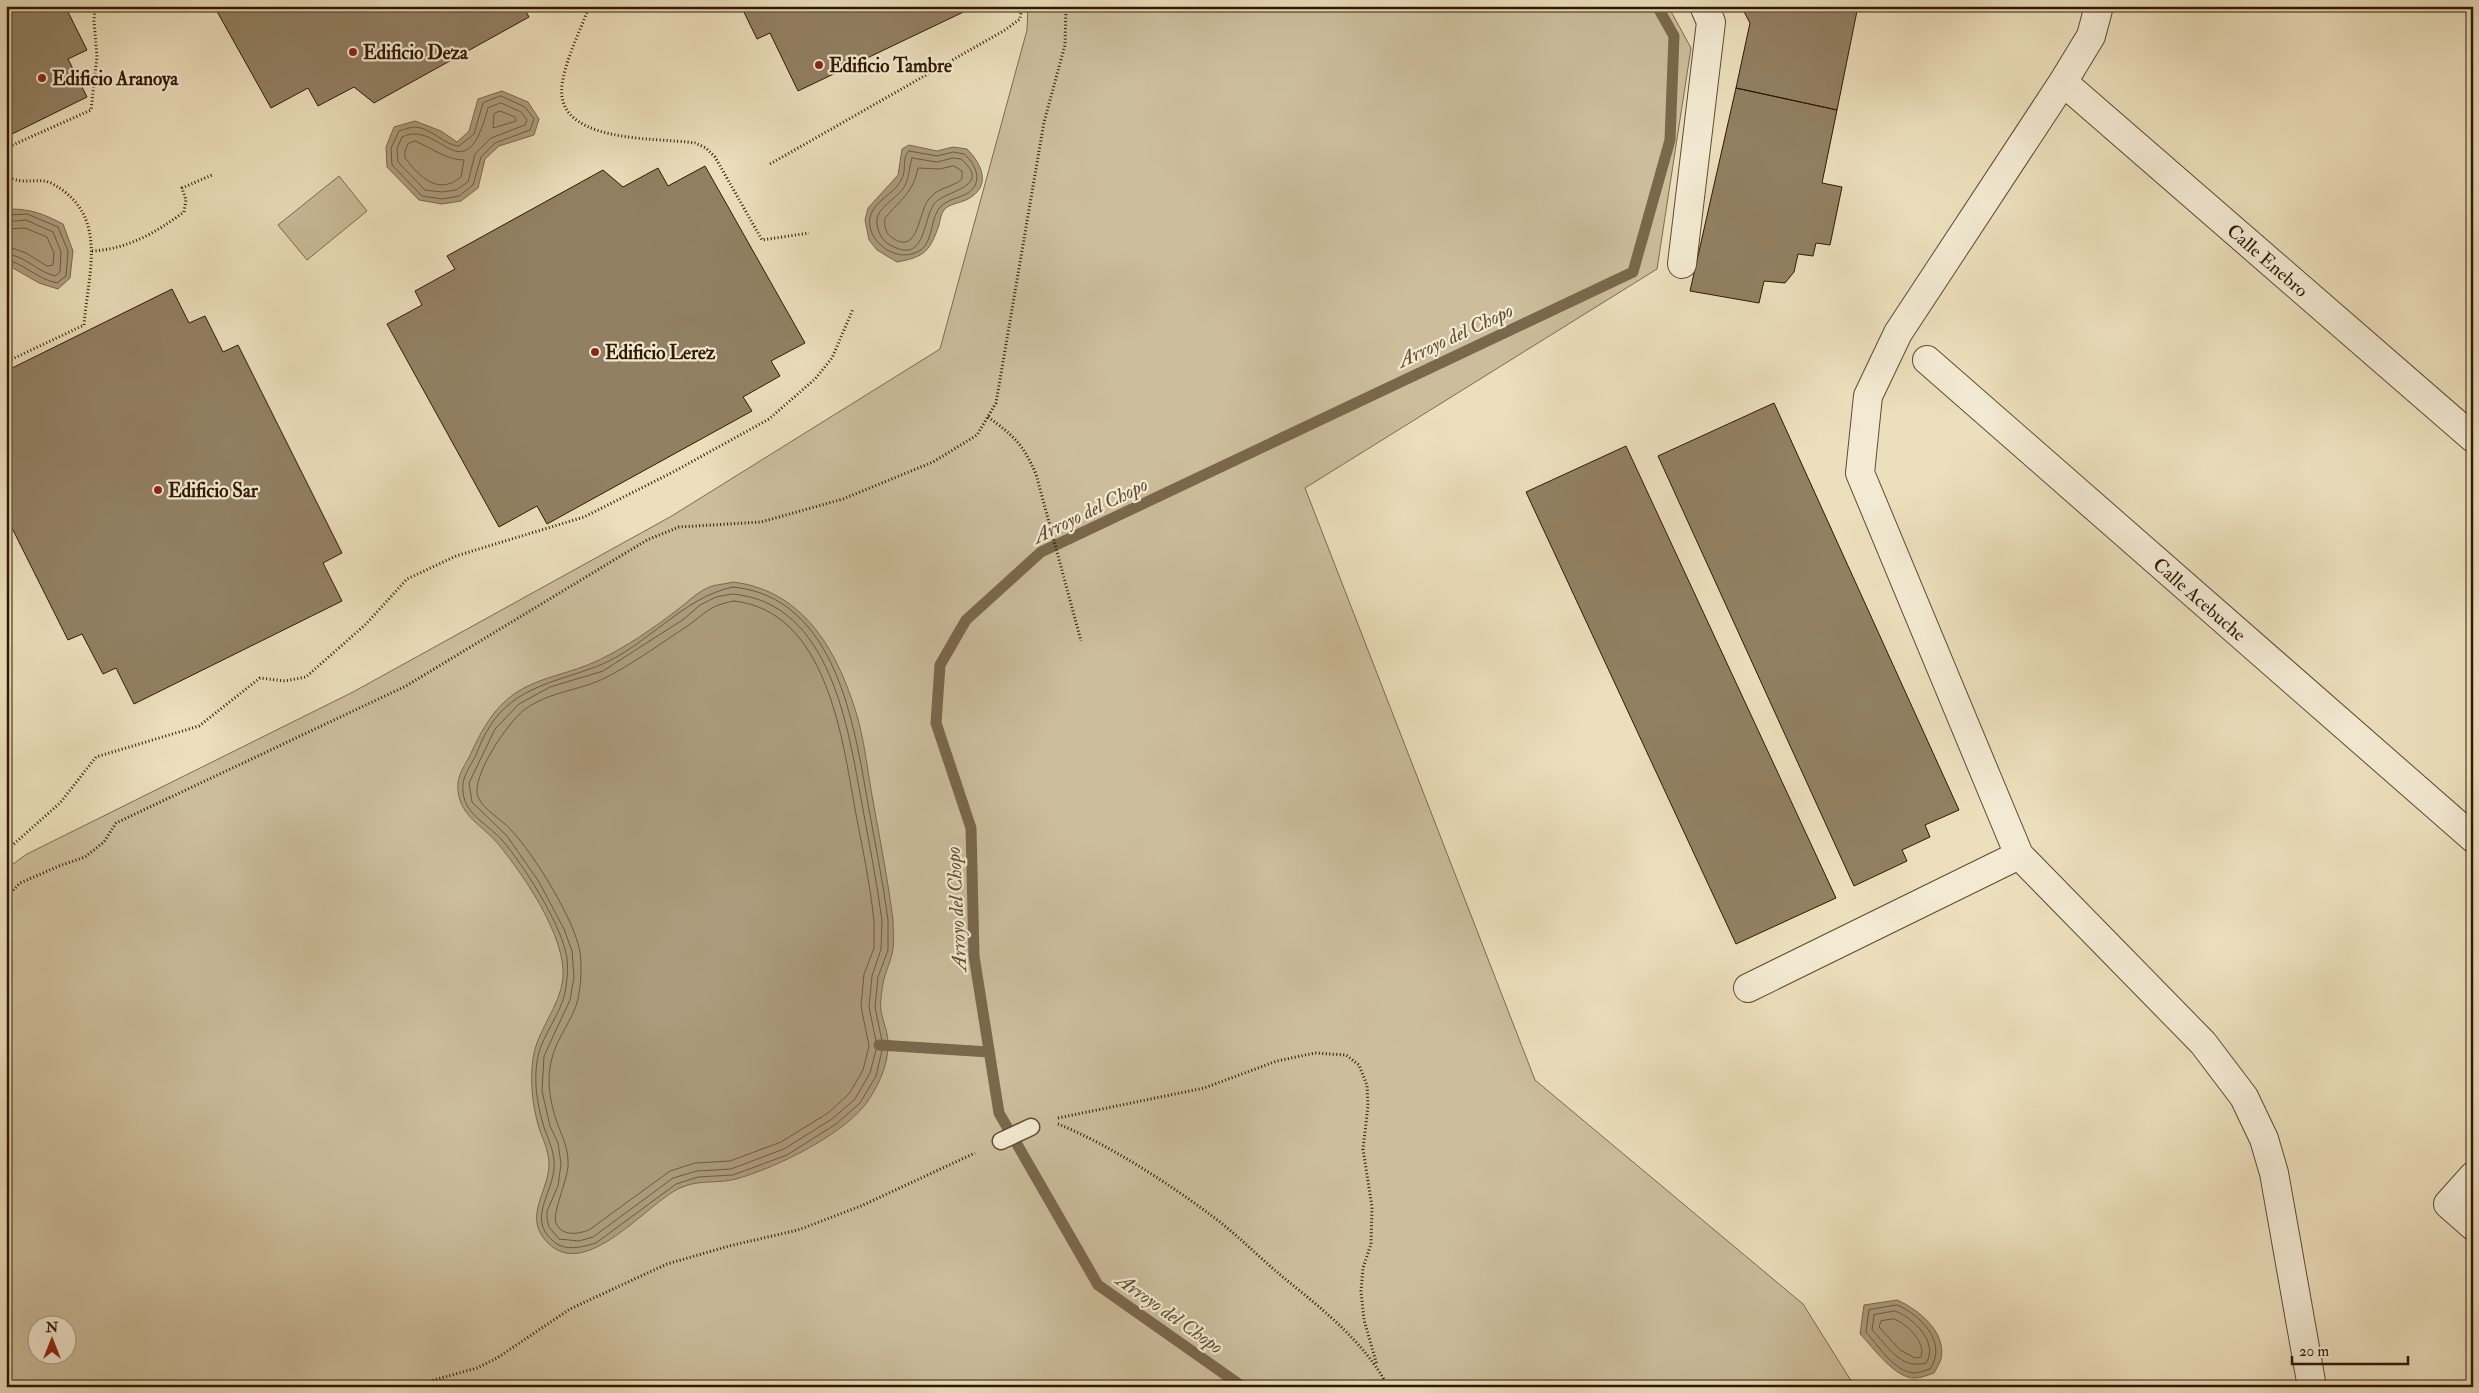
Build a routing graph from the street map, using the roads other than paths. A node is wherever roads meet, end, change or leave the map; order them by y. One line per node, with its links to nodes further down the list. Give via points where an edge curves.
1 (1704, 6): 4 (street, via 1711,22)
2 (2099, 6): 3 (street, via 2091,36)
3 (2063, 82): 6 (street, Calle Enebro); 8 (street, via 1898,333 1868,396 1860,473)
4 (1682, 264)
5 (1928, 360): 7 (street, Calle Acebuche)
6 (2473, 438)
7 (2473, 838)
8 (2019, 855): 9 (street); 14 (street, via 2203,1043 2244,1097 2264,1139 2274,1173)
9 (1748, 988)
10 (1031, 1127): 11 (lane)
11 (1001, 1141)
12 (2473, 1176): 13 (street, via 2448,1204)
13 (2473, 1226)
14 (2312, 1387)

